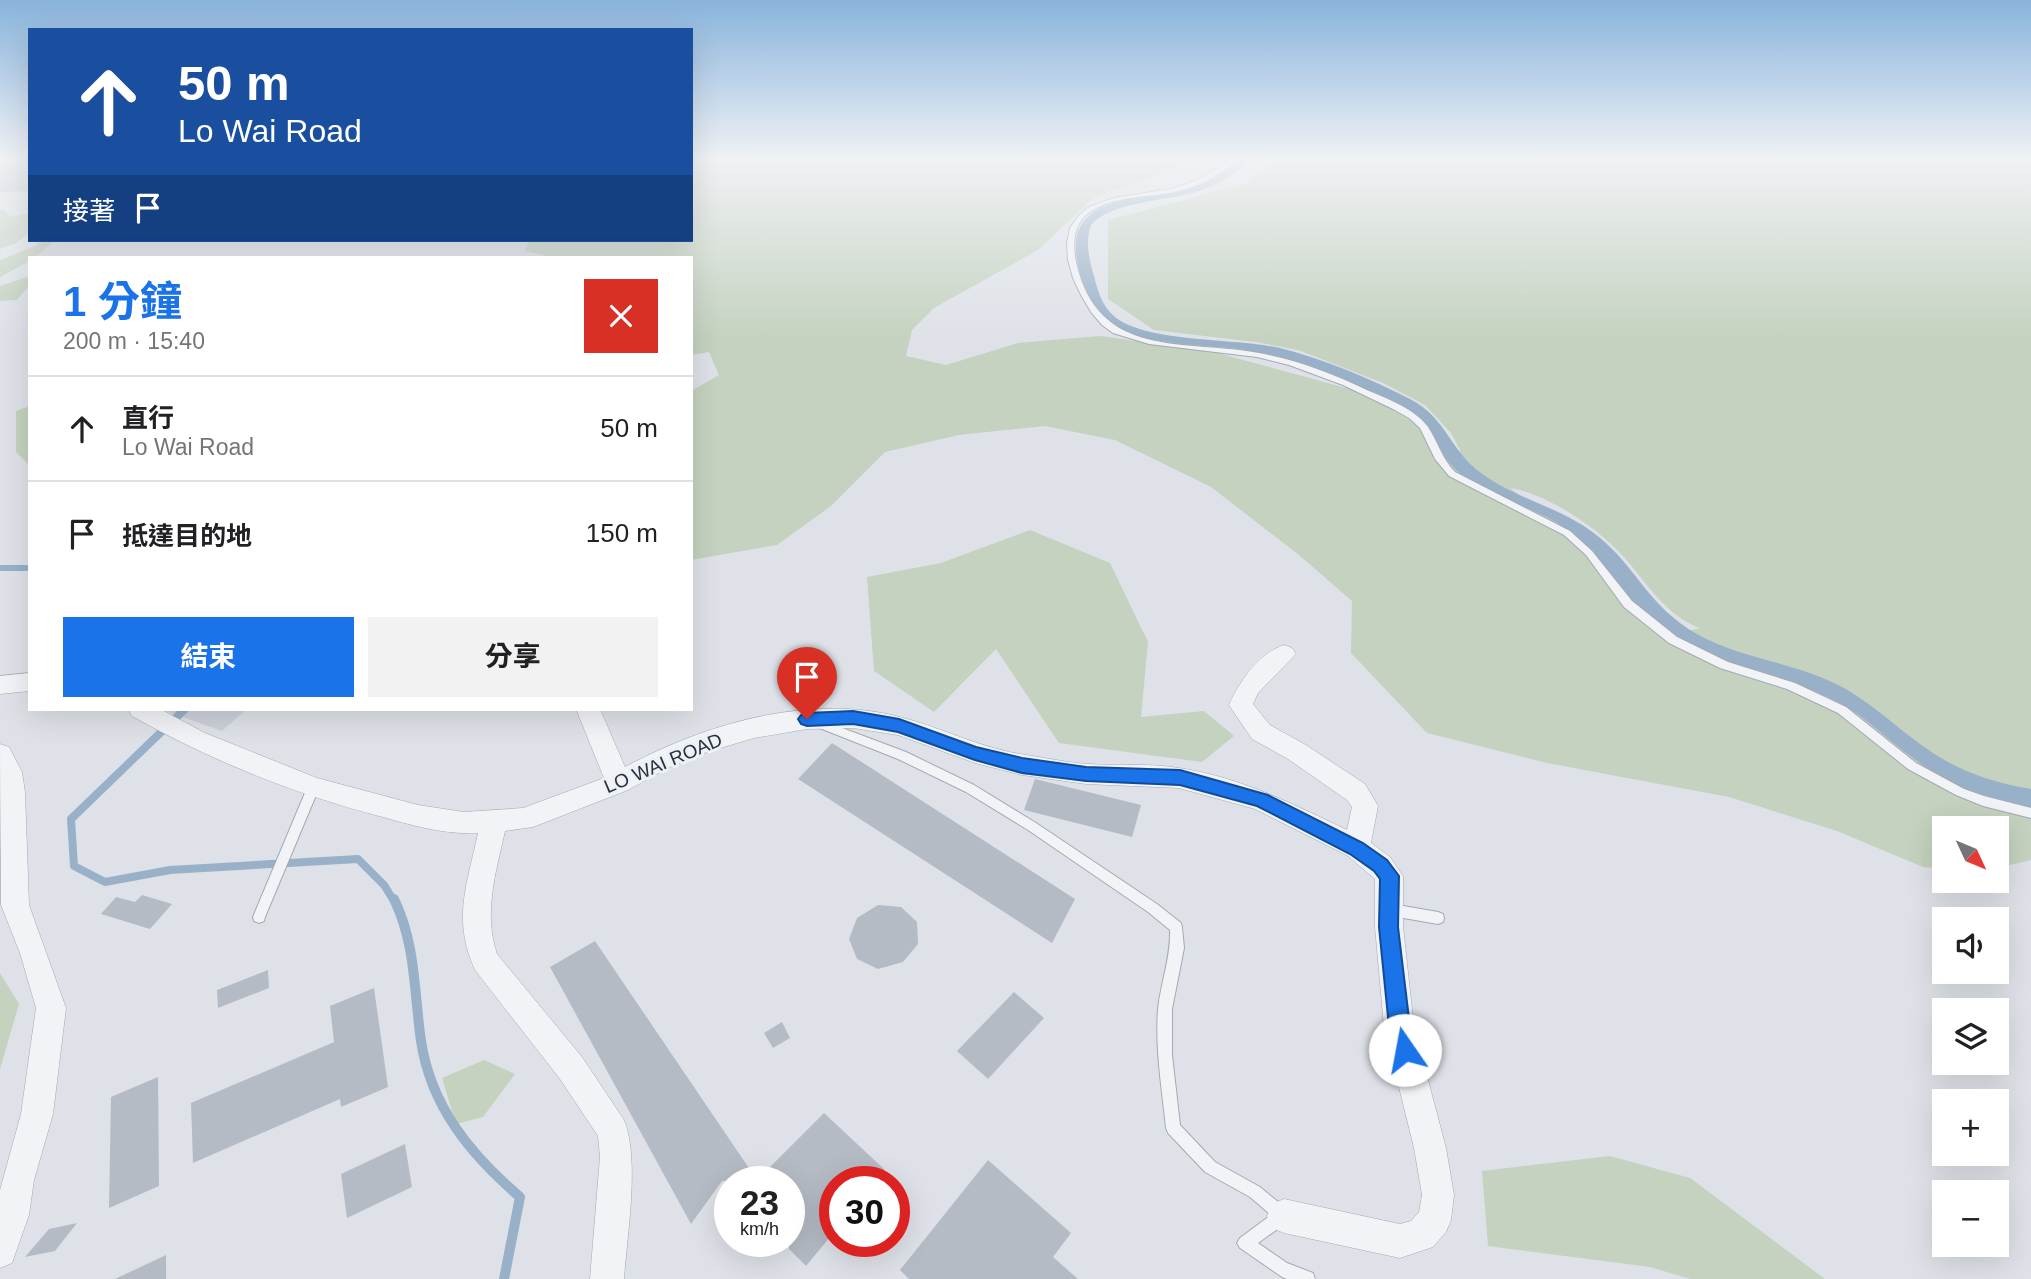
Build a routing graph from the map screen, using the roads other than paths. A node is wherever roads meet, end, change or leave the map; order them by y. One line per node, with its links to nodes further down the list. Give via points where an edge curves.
1 (1078, 220): 11 (lane, via 1073,264 1087,305 1116,331 1141,340 1259,355 1397,407 1425,429 1444,468 1567,533 1589,553 1628,604 1673,640 1724,665 1832,704 1912,766 1983,801)
2 (1284, 654): 13 (street, via 1248,688 1241,705 1261,732 1356,792 1365,806)
3 (28, 682): 4 (street)
4 (0, 685)
5 (144, 711): 10 (street, LO WAI ROAD, via 196,740)
6 (589, 711): 9 (street)
7 (807, 719): 9 (street, LO WAI ROAD, via 701,744); 13 (street, LO WAI ROAD, via 853,718 899,726 1022,765 1086,774 1180,778 1261,800); 18 (lane, via 952,778 1159,911 1176,927 1177,948 1165,1009 1173,1128 1210,1167 1255,1192)
8 (0, 754): 17 (street, via 12,792 15,905 51,1008 37,1114)
9 (619, 783): 12 (street, LO WAI ROAD, via 524,818)
10 (313, 788): 12 (street, LO WAI ROAD, via 418,816); 15 (lane)
11 (2031, 813)
12 (494, 822): 20 (street, via 477,899 476,934 485,961 570,1068 613,1131 616,1157)
13 (1357, 848): 14 (street, LO WAI ROAD, via 1389,876)
14 (1389, 910): 16 (lane); 18 (street, LO WAI ROAD, via 1399,1027 1438,1195 1434,1220 1421,1234 1400,1241)
15 (259, 917)
16 (1438, 918)
17 (9, 1189): 19 (street, via 12,1215)
18 (1284, 1216): 21 (lane, via 1245,1243 1282,1269)
19 (0, 1251)
20 (607, 1279)
21 (1307, 1279)

